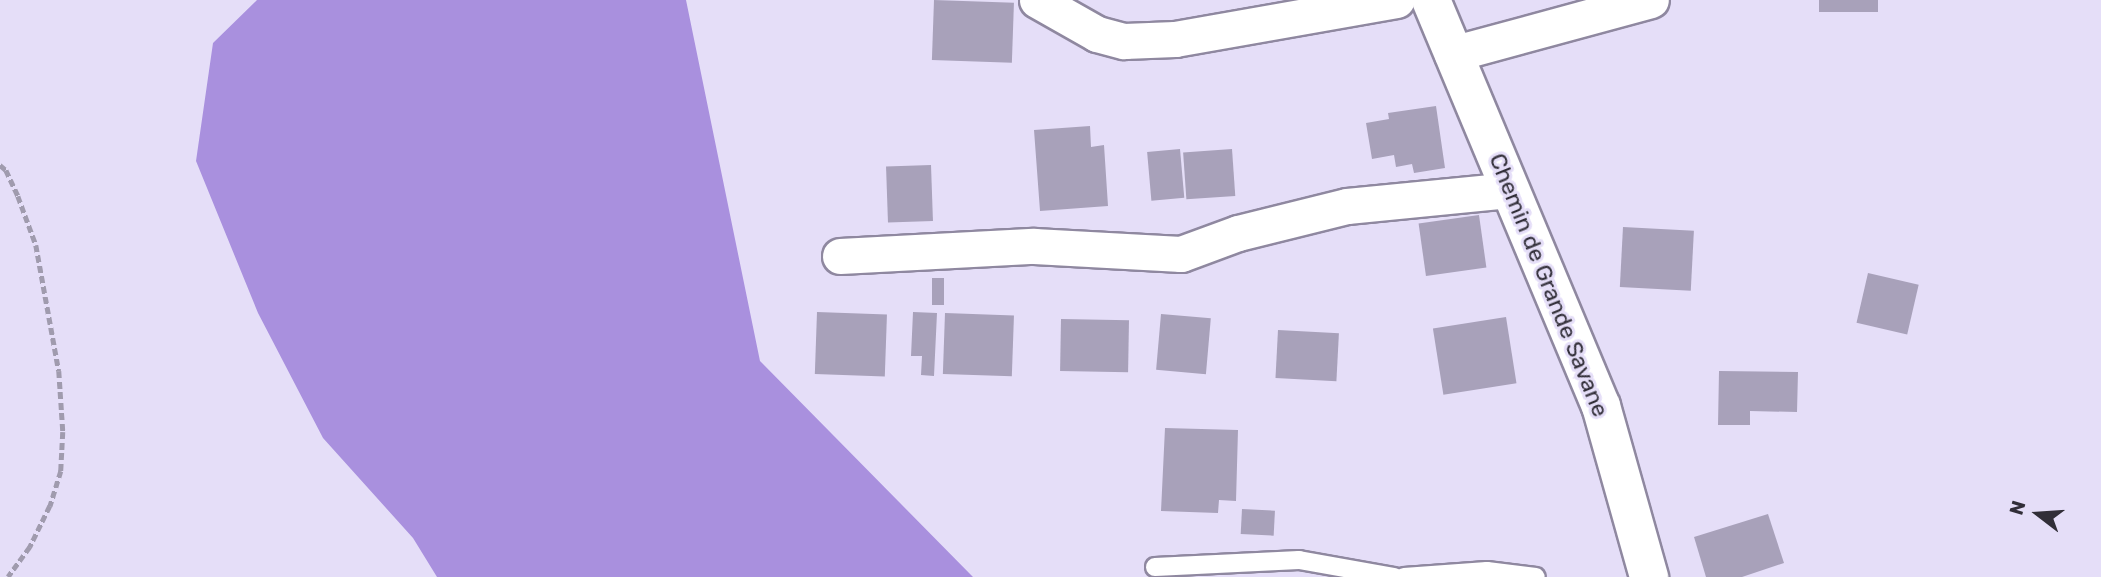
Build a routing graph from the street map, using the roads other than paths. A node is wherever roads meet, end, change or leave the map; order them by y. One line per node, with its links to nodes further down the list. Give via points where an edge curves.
1 (1037, 0): 2 (street, via 1106,38 1124,41 1175,39)
2 (1397, 0)
3 (1431, 0): 5 (street, Chemin de Grande Savane)
4 (1651, 0): 5 (street)
5 (1452, 54): 6 (street, Chemin de Grande Savane)
6 (1511, 190): 7 (street, via 1348,206 1238,233 1181,254 1034,246); 12 (street, Chemin de Grande Savane, via 1601,406)
7 (840, 256)
8 (1155, 567): 9 (lane, via 1299,561)
9 (1394, 577)
10 (1405, 577): 11 (lane, via 1487,571)
11 (1536, 577)
12 (1649, 577)

